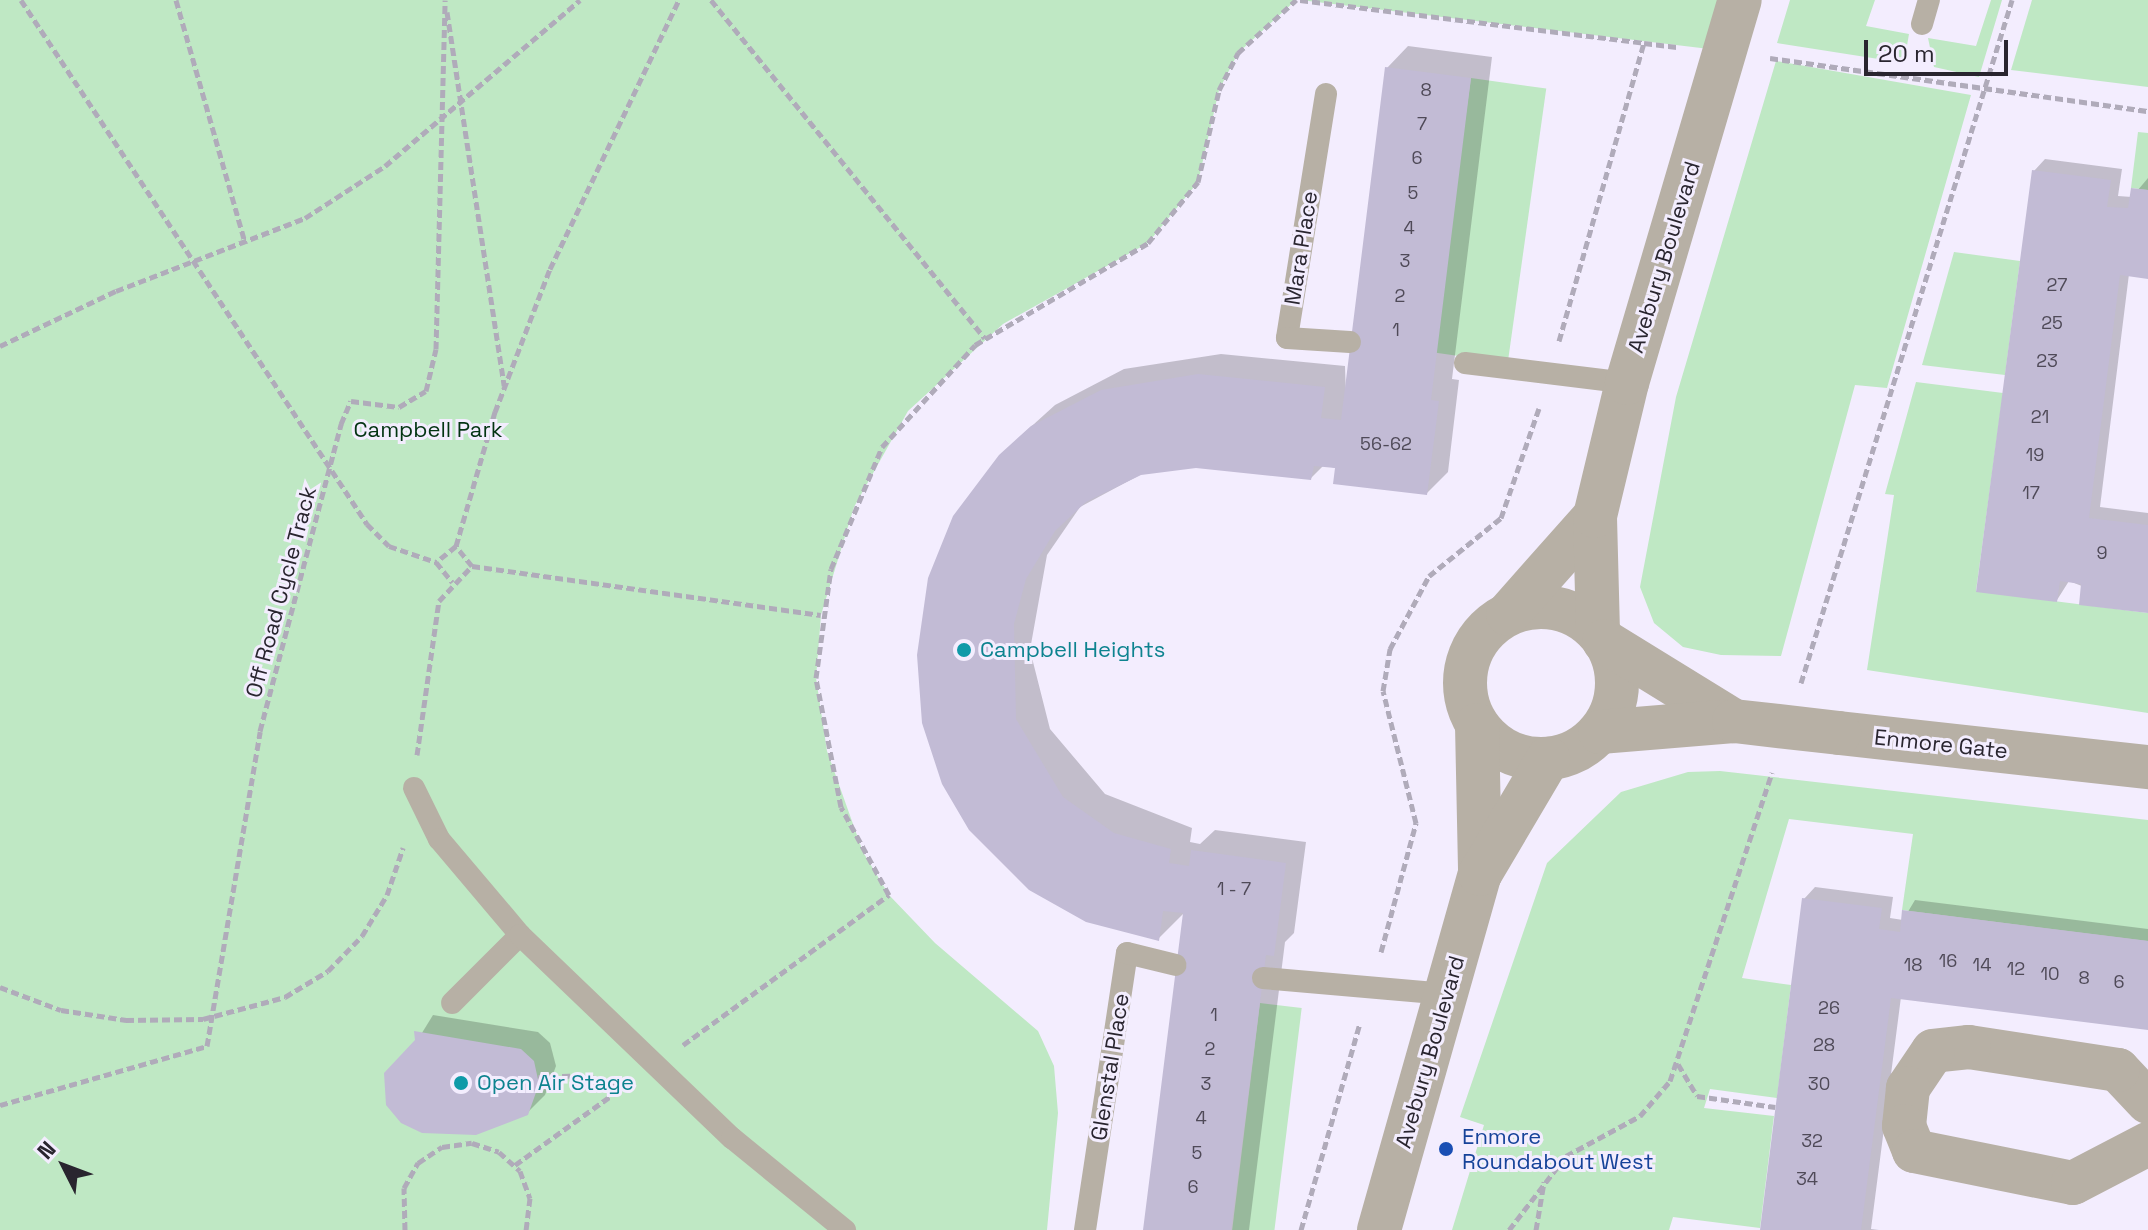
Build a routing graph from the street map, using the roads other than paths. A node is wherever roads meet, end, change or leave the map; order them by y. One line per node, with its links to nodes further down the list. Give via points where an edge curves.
1 (1740, 0): 7 (street, Avebury Boulevard)
2 (1929, 0): 3 (lane)
3 (1922, 24)
4 (1326, 94): 5 (lane, Mara Place, via 1287,338)
5 (1350, 342)
6 (1465, 363): 7 (lane)
7 (1627, 383): 8 (street, Avebury Boulevard)
8 (1595, 516): 9 (street, Avebury Boulevard); 10 (street, Avebury Boulevard)
9 (1508, 614): 10 (street, via 1556,609); 12 (street, via 1487,629 1465,676)
10 (1601, 636): 11 (street, Enmore Gate); 13 (street, via 1617,687)
11 (1734, 721): 13 (street, Enmore Gate); 15 (street, Enmore Gate, bridge)
12 (1477, 725): 14 (street, via 1508,752); 17 (street, Avebury Boulevard)
13 (1600, 732): 14 (street)
14 (1548, 759): 17 (street, Avebury Boulevard)
15 (2148, 767)
16 (414, 788): 18 (lane, via 439,839)
17 (1480, 874): 21 (street, Avebury Boulevard)
18 (520, 935): 22 (lane); 25 (lane, via 732,1138)
19 (1176, 965): 26 (lane, Glenstal Place, via 1127,953)
20 (1263, 978): 21 (lane)
21 (1446, 994): 27 (street, Avebury Boulevard)
22 (452, 1003)
23 (2148, 1102): 24 (street, via 2118,1070 1969,1047 1933,1051 1908,1088 1904,1126 1914,1151 2073,1183)
24 (2148, 1144)
25 (845, 1230)
26 (1085, 1230)
27 (1379, 1230)

